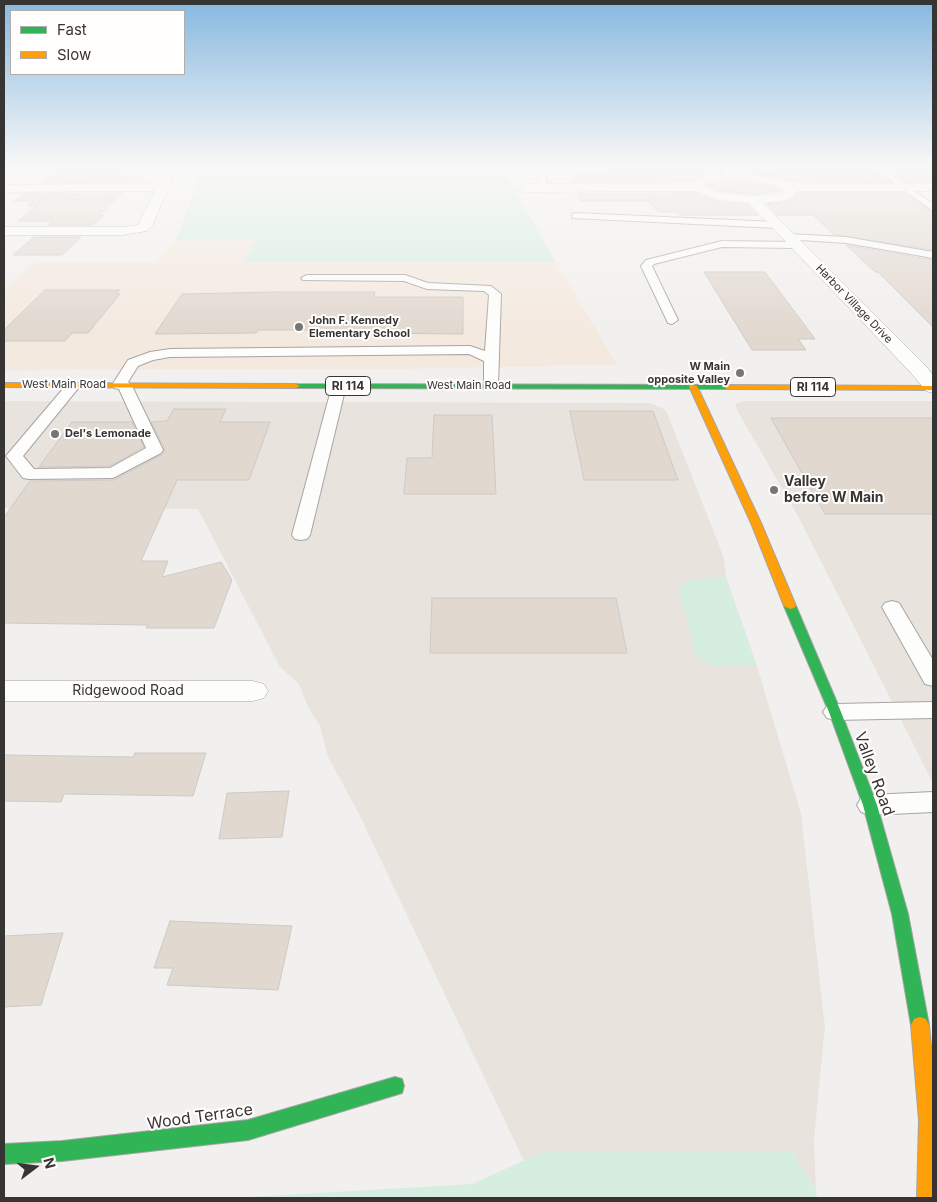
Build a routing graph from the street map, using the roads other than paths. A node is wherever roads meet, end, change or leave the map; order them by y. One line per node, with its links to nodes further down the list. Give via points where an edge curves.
1 (147, 222): 5 (street, via 139,229 116,231)
2 (712, 222): 4 (lane)
3 (774, 222): 4 (street, Harbor Village Drive)
4 (777, 225): 6 (street, Harbor Village Drive)
5 (4, 231)
6 (793, 241): 7 (lane, via 846,240); 9 (lane, via 722,244 650,262 646,266); 17 (street, Harbor Village Drive)
7 (933, 255)
8 (307, 278): 10 (lane, via 405,278 427,286 487,288 495,294)
9 (672, 320)
10 (491, 360): 13 (lane, via 470,350 170,353 134,363); 15 (lane)
11 (4, 385): 12 (main road, West Main Road / RI 114)
12 (73, 386): 13 (main road, West Main Road / RI 114); 13 (lane, via 14,456 29,474 113,473 156,450)
13 (122, 386): 14 (main road, West Main Road / RI 114)
14 (339, 386): 15 (main road, West Main Road / RI 114); 18 (lane)
15 (491, 386): 16 (main road, West Main Road / RI 114)
16 (693, 386): 17 (main road, West Main Road / RI 114); 24 (main road, Valley Road, via 756,523)
17 (933, 388)
18 (301, 536)
19 (892, 607): 20 (lane)
20 (933, 679)
21 (4, 691): 22 (street, Ridgewood Road)
22 (253, 691)
23 (933, 710): 24 (lane)
24 (835, 712): 26 (main road, Valley Road)
25 (933, 802): 26 (lane)
26 (870, 805): 28 (main road, Valley Road, via 900,914 921,1032)
27 (395, 1086): 29 (main road, Wood Terrace, via 248,1130 62,1151)
28 (931, 1120): 30 (main road, Valley Road)
29 (4, 1154)
30 (927, 1198)

